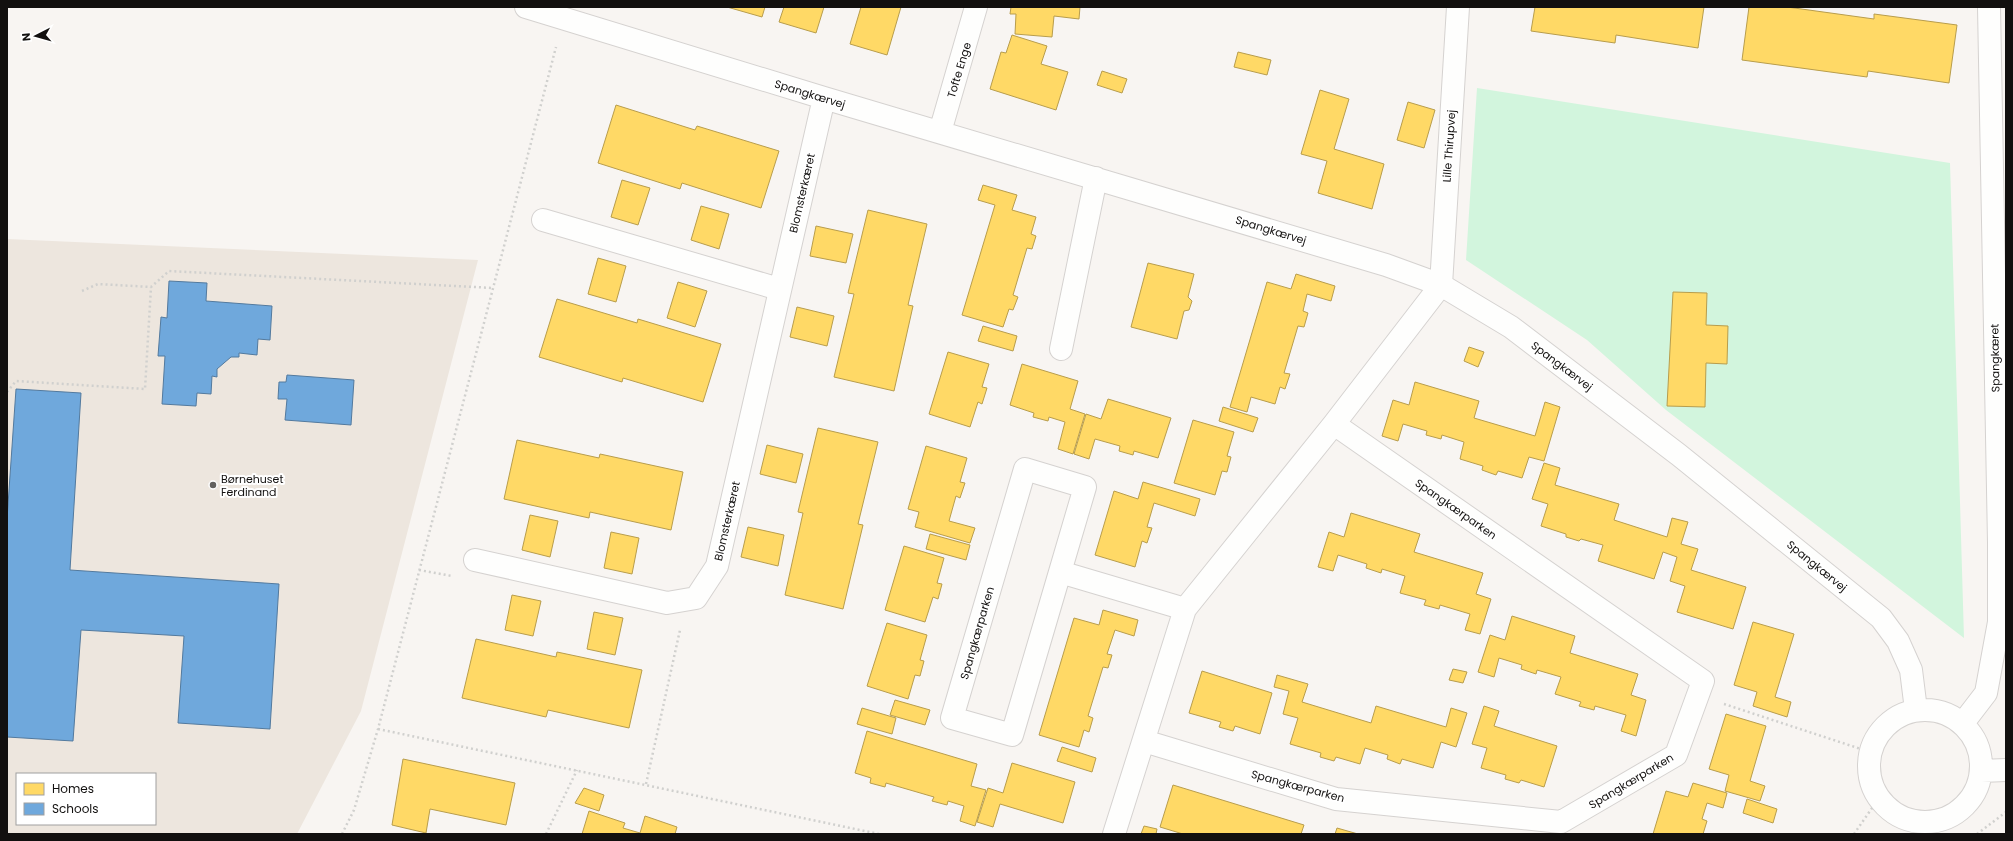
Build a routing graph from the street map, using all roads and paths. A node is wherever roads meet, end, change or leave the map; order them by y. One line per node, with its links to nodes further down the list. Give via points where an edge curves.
1 (526, 7): 5 (street, Spangkærvej)
2 (976, 7): 7 (street, Tofte Enge)
3 (1458, 7): 10 (street, Lille Thirupvej)
4 (1989, 7): 24 (street, Spangkæret, via 1999,622 1986,693)
5 (563, 17): 6 (street, Spangkærvej); 12 (path)
6 (824, 98): 7 (street, Spangkærvej); 13 (street, Blomsterkæret)
7 (940, 132): 8 (street, Spangkærvej)
8 (1096, 178): 10 (street, Spangkærvej, via 1386,265); 15 (street)
9 (543, 220): 13 (street)
10 (1441, 285): 17 (street); 23 (street, Spangkærvej, via 1523,337 1679,455 1881,618 1898,641 1911,670)
11 (151, 287): 12 (path, via 169,271); 14 (path, via 98,284); 16 (path, via 145,389 16,381)
12 (493, 288): 25 (path)
13 (779, 289): 20 (street, Blomsterkæret, via 717,566 696,598)
14 (82, 291)
15 (1061, 349)
16 (7, 392)
17 (1334, 424): 21 (street); 22 (street, Spangkærparken, via 1703,680)
18 (474, 560): 20 (street, Blomsterkæret, via 667,603)
19 (1060, 572): 19 (street, Spangkærparken, via 1012,735 952,718 1025,469 1085,487); 21 (street)
20 (682, 600): 31 (path, via 682,622)
21 (1185, 608): 26 (street)
22 (1697, 696): 26 (street, Spangkærparken, via 1676,755 1561,822 1336,799); 27 (path)
23 (1916, 710): 24 (street, via 1941,711); 27 (street, via 1886,724 1876,737)
24 (1963, 723): 30 (street, via 1978,745)
25 (378, 729): 28 (path); 34 (path, via 354,810)
26 (1144, 741): 37 (street)
27 (1870, 752): 32 (street, via 1868,768 1871,784)
28 (576, 770): 31 (path); 35 (path)
29 (2006, 770): 30 (street)
30 (1982, 771): 32 (street, via 1977,788 1968,803 1955,814 1939,821 1922,823 1905,819 1891,811)
31 (646, 784): 36 (path)
32 (1879, 798): 38 (path)
33 (2006, 812): 39 (path)
34 (342, 834)
35 (546, 834)
36 (878, 834)
37 (1114, 834)
38 (1854, 834)
39 (1977, 834)

